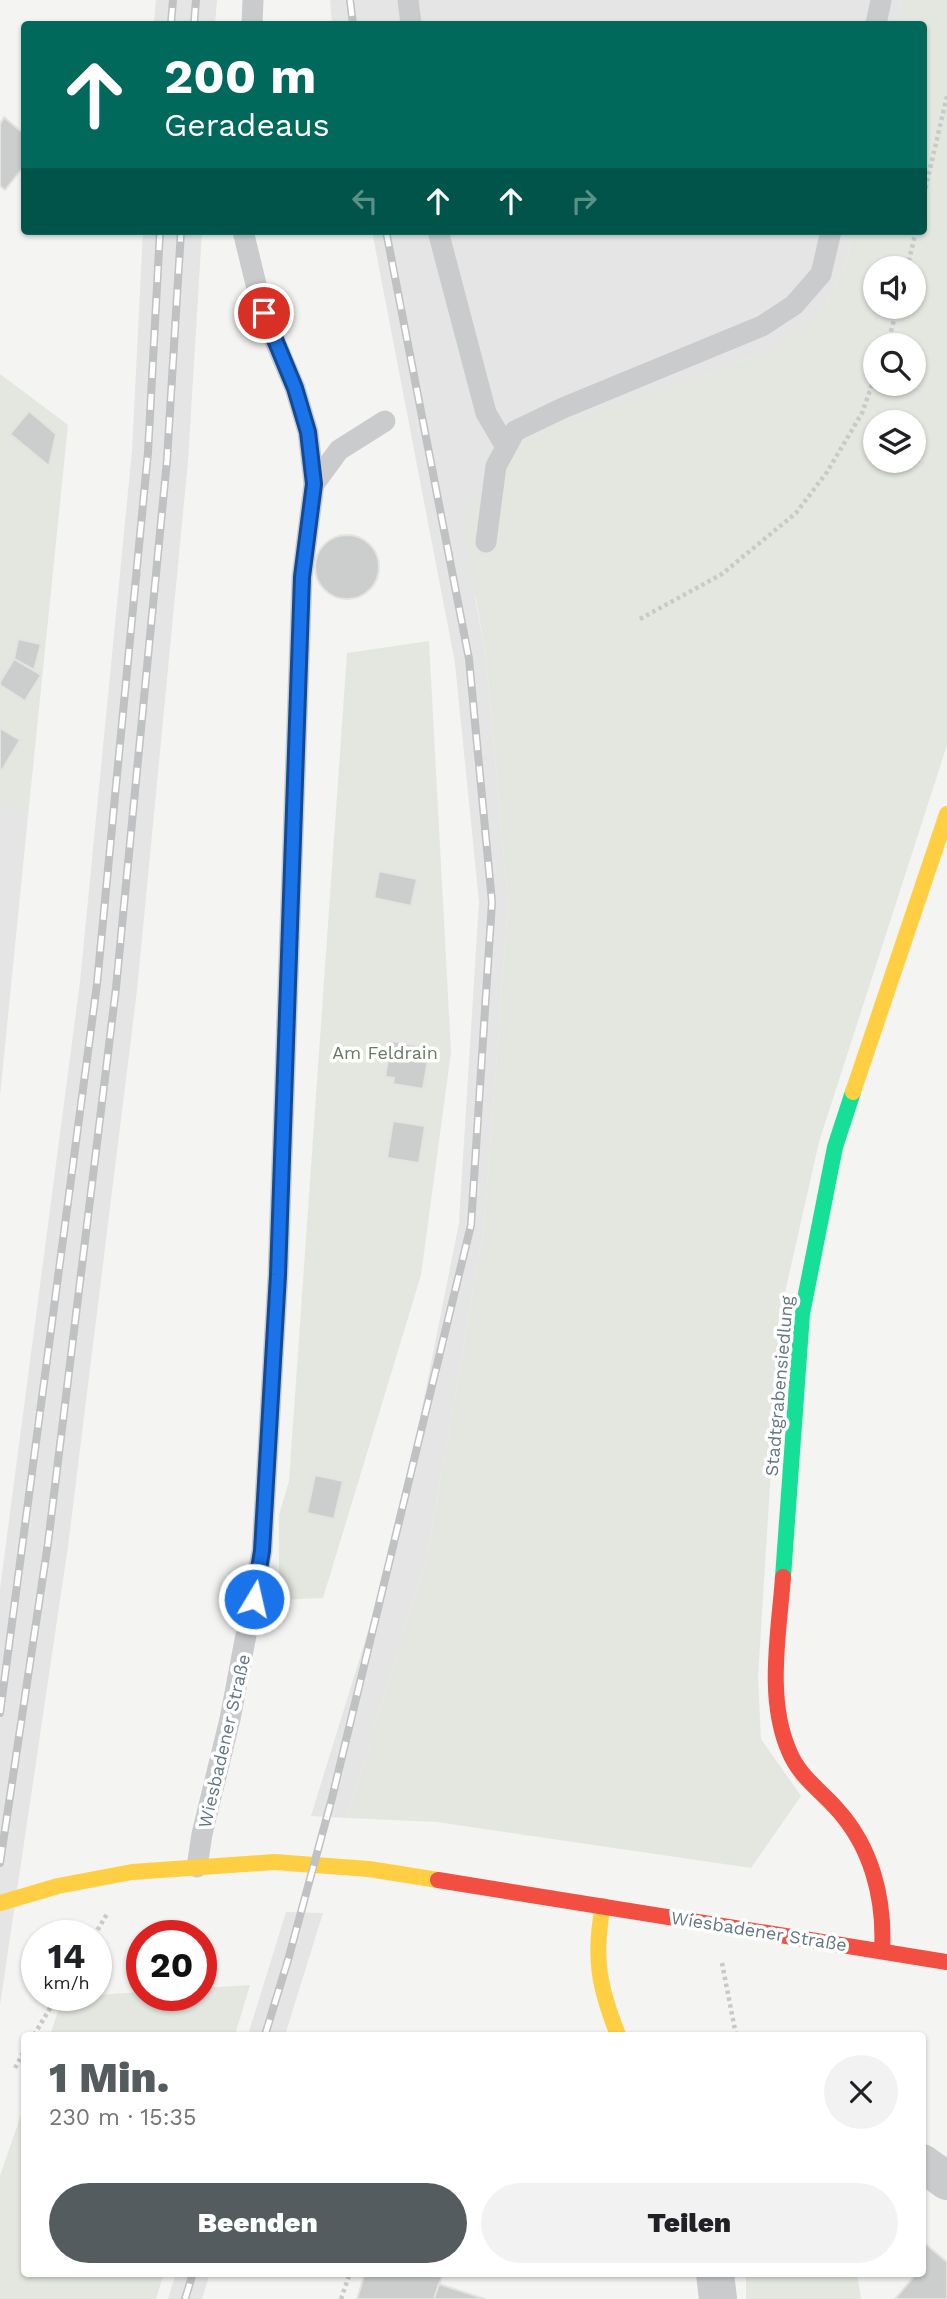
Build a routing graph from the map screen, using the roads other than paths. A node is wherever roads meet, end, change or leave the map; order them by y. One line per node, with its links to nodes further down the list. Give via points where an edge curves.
1 (253, 0): 4 (lane)
2 (408, 0): 5 (lane)
3 (881, 0): 6 (lane)
4 (252, 21)
5 (411, 21)
6 (877, 21)
7 (244, 235): 12 (lane, Wiesbadener Straße, via 264,313 308,432)
8 (439, 235): 11 (lane, via 486,412)
9 (830, 235): 11 (lane, via 821,274 794,305 762,326 563,408 515,431)
10 (385, 421): 12 (lane, via 340,450)
11 (506, 447): 13 (lane, via 496,466)
12 (314, 484): 15 (lane, Wiesbadener Straße, via 302,577 278,1275 262,1551)
13 (486, 542)
14 (947, 814): 18 (street, Stadtgrabensiedlung, via 832,1160 802,1314 776,1678 785,1743 799,1770 843,1815 873,1870 883,1913)
15 (197, 1867): 16 (street, Wiesbadener Straße, via 132,1872); 17 (street, Wiesbadener Straße, via 274,1862 369,1869)
16 (0, 1903)
17 (603, 1906): 18 (street, Wiesbadener Straße); 20 (street, via 597,1938 600,1974)
18 (882, 1951): 19 (street, Wiesbadener Straße)
19 (947, 1962)
20 (617, 2032)
21 (926, 2165): 22 (street)
22 (947, 2181)
23 (715, 2277): 24 (street)
24 (718, 2299)

